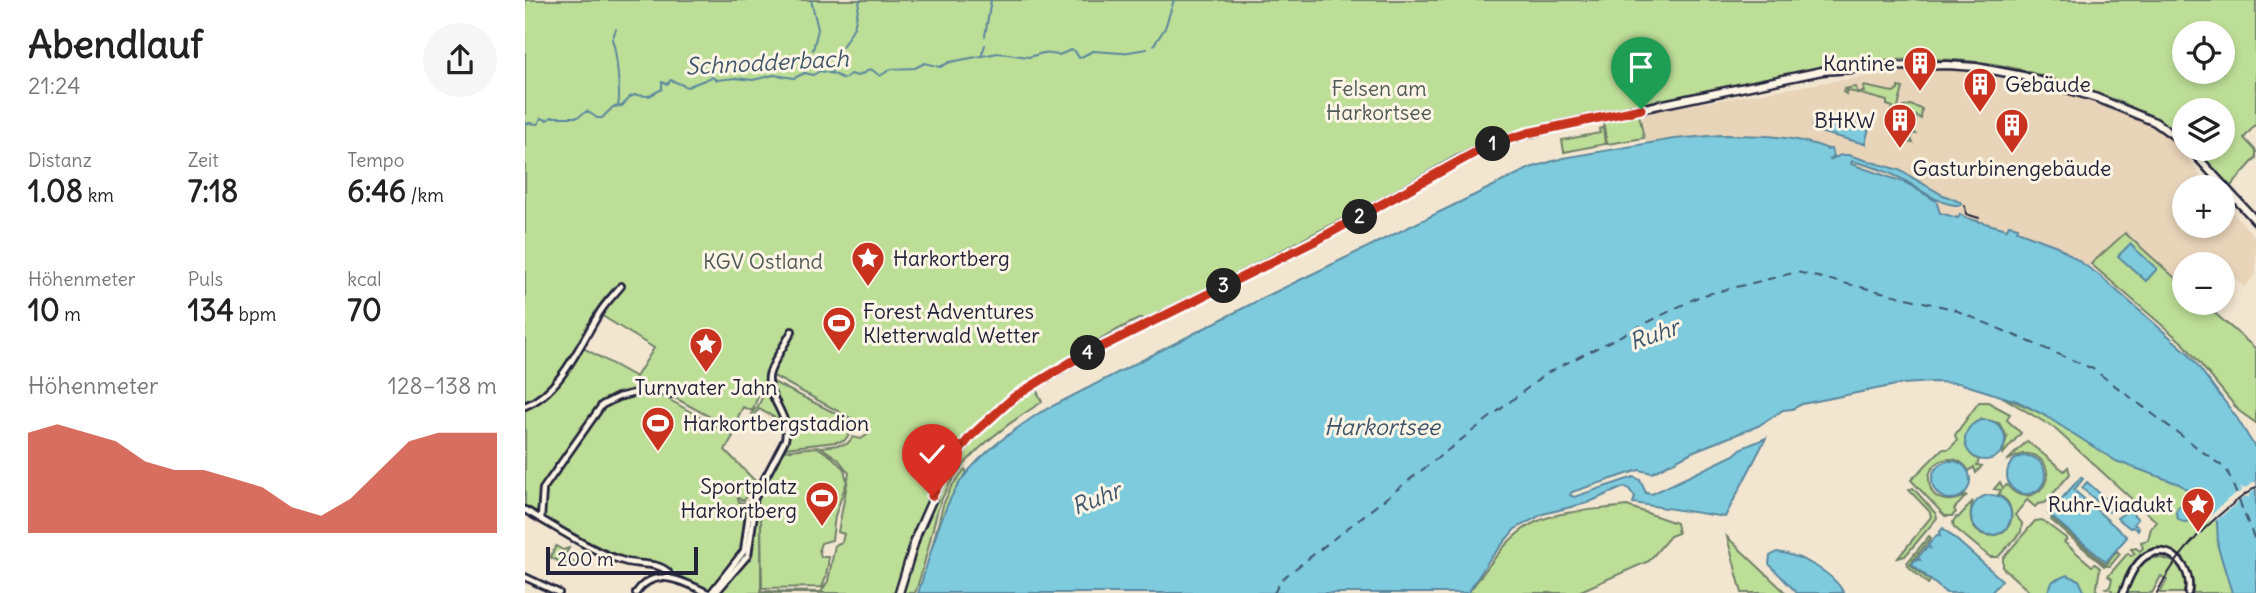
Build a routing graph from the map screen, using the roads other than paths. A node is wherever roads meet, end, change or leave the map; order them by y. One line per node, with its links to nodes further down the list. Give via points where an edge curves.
1 (2172, 134): 15 (main road, via 2155,122 2097,99 2022,76 1947,65 1822,71 1498,142 1319,239 1071,362 999,409 951,461 926,510)
2 (2202, 161): 3 (main road)
3 (2256, 221)
4 (621, 286): 7 (street, via 550,389)
5 (792, 331): 14 (street, via 769,375 787,432 753,502 744,551)
6 (671, 394): 9 (street, via 639,392 602,405 543,489)
7 (525, 406)
8 (525, 510): 9 (street)
9 (541, 519): 11 (street, via 613,557 664,568)
10 (525, 577): 12 (street)
11 (669, 577): 13 (street, via 648,580); 14 (street)
12 (559, 593)
13 (636, 593)
14 (710, 593)
15 (899, 593)
16 (2123, 593): 17 (street, via 2137,564 2153,553 2171,556 2187,568)
17 (2188, 593)

